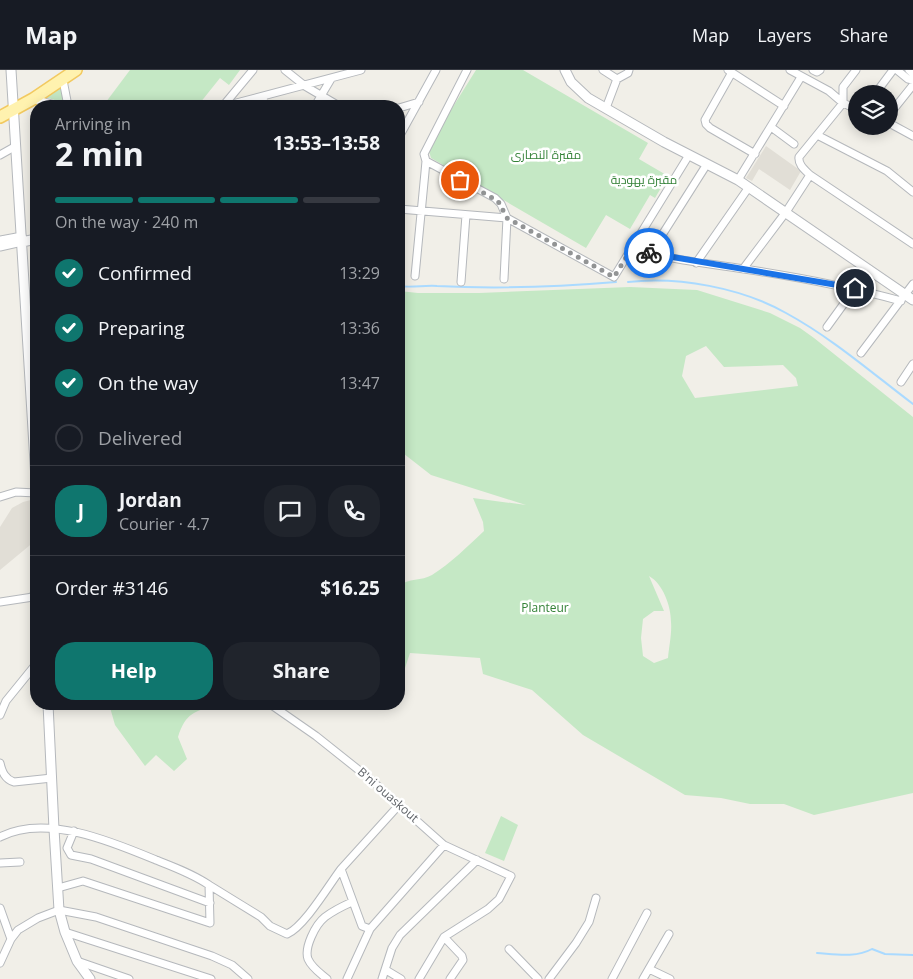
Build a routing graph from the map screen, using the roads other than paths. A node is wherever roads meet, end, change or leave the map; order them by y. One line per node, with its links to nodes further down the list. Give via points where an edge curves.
1 (11, 70): 43 (street)
2 (76, 70): 22 (main road)
3 (253, 70): 31 (street)
4 (285, 70): 26 (street)
5 (361, 70): 21 (street)
6 (436, 70): 36 (street)
7 (467, 70): 56 (street, via 426,149)
8 (565, 70): 44 (street, via 581,93)
9 (603, 70): 20 (street)
10 (629, 70): 20 (street)
11 (790, 70): 19 (street)
12 (813, 70): 13 (street)
13 (820, 70)
14 (856, 70): 38 (street, via 843,87)
15 (895, 70): 23 (street); 24 (street)
16 (909, 70): 18 (street)
17 (729, 72): 42 (street); 53 (street, via 705,120 706,124)
18 (913, 74)
19 (801, 77): 38 (street, via 829,91); 42 (street)
20 (617, 78): 44 (street)
21 (331, 79): 26 (street); 28 (street)
22 (63, 80): 29 (main road); 30 (street)
23 (913, 80)
24 (882, 85)
25 (913, 85): 39 (street)
26 (305, 86): 27 (street); 28 (street)
27 (264, 96): 32 (street); 33 (street)
28 (322, 96): 34 (street); 35 (street)
29 (38, 100)
30 (67, 100)
31 (229, 100)
32 (248, 100)
33 (263, 100)
34 (319, 100)
35 (329, 100)
36 (419, 102): 41 (street); 46 (street)
37 (30, 103): 43 (main road)
38 (843, 103): 40 (street); 49 (street)
39 (898, 104)
40 (848, 105)
41 (405, 106)
42 (784, 106): 47 (street)
43 (14, 108): 45 (main road); 52 (street)
44 (606, 108): 55 (street)
45 (0, 117)
46 (405, 126)
47 (771, 127): 51 (street); 53 (street)
48 (898, 128): 50 (street)
49 (817, 135): 58 (street, via 798,160); 61 (street, via 887,172)
50 (913, 135)
51 (794, 144)
52 (16, 146): 54 (street); 67 (street)
53 (755, 154): 59 (street)
54 (0, 155)
55 (689, 155): 57 (street); 72 (street)
56 (426, 161): 63 (street); 66 (street, via 498,201)
57 (707, 164): 59 (street); 73 (street)
58 (810, 175): 64 (street); 70 (street)
59 (738, 180): 60 (street)
60 (749, 187): 64 (street); 74 (street)
61 (913, 192)
62 (405, 210): 63 (street)
63 (422, 212): 65 (street); 77 (street)
64 (786, 212): 75 (street); 76 (street)
65 (466, 215): 66 (street); 79 (street)
66 (507, 218): 72 (street, via 614,277); 78 (street)
67 (22, 239): 68 (street); 69 (street); 71 (street); 86 (street)
68 (30, 239)
69 (0, 240)
70 (913, 244)
71 (0, 247)
72 (632, 248): 73 (street)
73 (650, 254): 74 (street)
74 (696, 263): 75 (street)
75 (743, 269): 81 (street)
76 (870, 269): 81 (street); 82 (street)
77 (415, 276)
78 (504, 280)
79 (461, 282)
80 (913, 284): 82 (street)
81 (855, 288): 82 (street); 83 (street)
82 (907, 298): 84 (street)
83 (827, 327)
84 (862, 352)
85 (913, 364): 87 (street)
86 (30, 376)
87 (901, 382)
88 (30, 493): 89 (street, via 16,492)
89 (0, 498)
90 (30, 598): 91 (street)
91 (0, 602)
92 (30, 671): 95 (street, via 6,701)
93 (48, 710): 97 (street)
94 (279, 710): 98 (street, B'ni ouaskout, via 316,736)
95 (0, 715)
96 (0, 763): 97 (street, via 4,776 14,782)
97 (52, 778): 99 (street)
98 (399, 805): 102 (street, B'ni ouaskout); 106 (street)
99 (54, 829): 100 (street); 101 (street, via 16,831); 108 (street)
100 (74, 831): 107 (street, via 143,855 200,878); 111 (street, via 67,848 71,855 91,859)
101 (0, 837)
102 (444, 845): 103 (street, B'ni ouaskout); 115 (street)
103 (477, 860): 118 (street, B'ni ouaskout, via 511,876 499,899); 124 (street, via 400,935 392,948)
104 (20, 862): 105 (street)
105 (0, 863)
106 (341, 869): 107 (street, via 308,915 287,934); 110 (street)
107 (209, 885): 111 (street)
108 (58, 888): 111 (street, via 84,881 210,923); 113 (street)
109 (596, 898): 125 (street, via 589,922)
110 (352, 902): 115 (street, via 362,926); 130 (street, via 322,919 306,952 308,960)
111 (210, 903)
112 (0, 908): 119 (street)
113 (60, 910): 116 (street); 119 (street, via 25,924); 129 (street, via 96,917 212,956 232,965)
114 (647, 913): 137 (street)
115 (370, 929): 131 (street)
116 (65, 932): 121 (street); 128 (street)
117 (669, 934): 123 (street)
118 (444, 937): 134 (street); 135 (street, via 463,960)
119 (11, 938): 122 (street)
120 (508, 949): 136 (street)
121 (77, 961): 126 (street); 127 (street)
122 (0, 963)
123 (649, 969): 138 (street); 139 (street)
124 (386, 970): 132 (street); 133 (street)
125 (552, 978)
126 (90, 979)
127 (129, 979)
128 (211, 979)
129 (248, 979)
130 (327, 979)
131 (347, 979)
132 (382, 979)
133 (401, 979)
134 (419, 979)
135 (450, 979)
136 (538, 979)
137 (612, 979)
138 (643, 979)
139 (670, 979)

